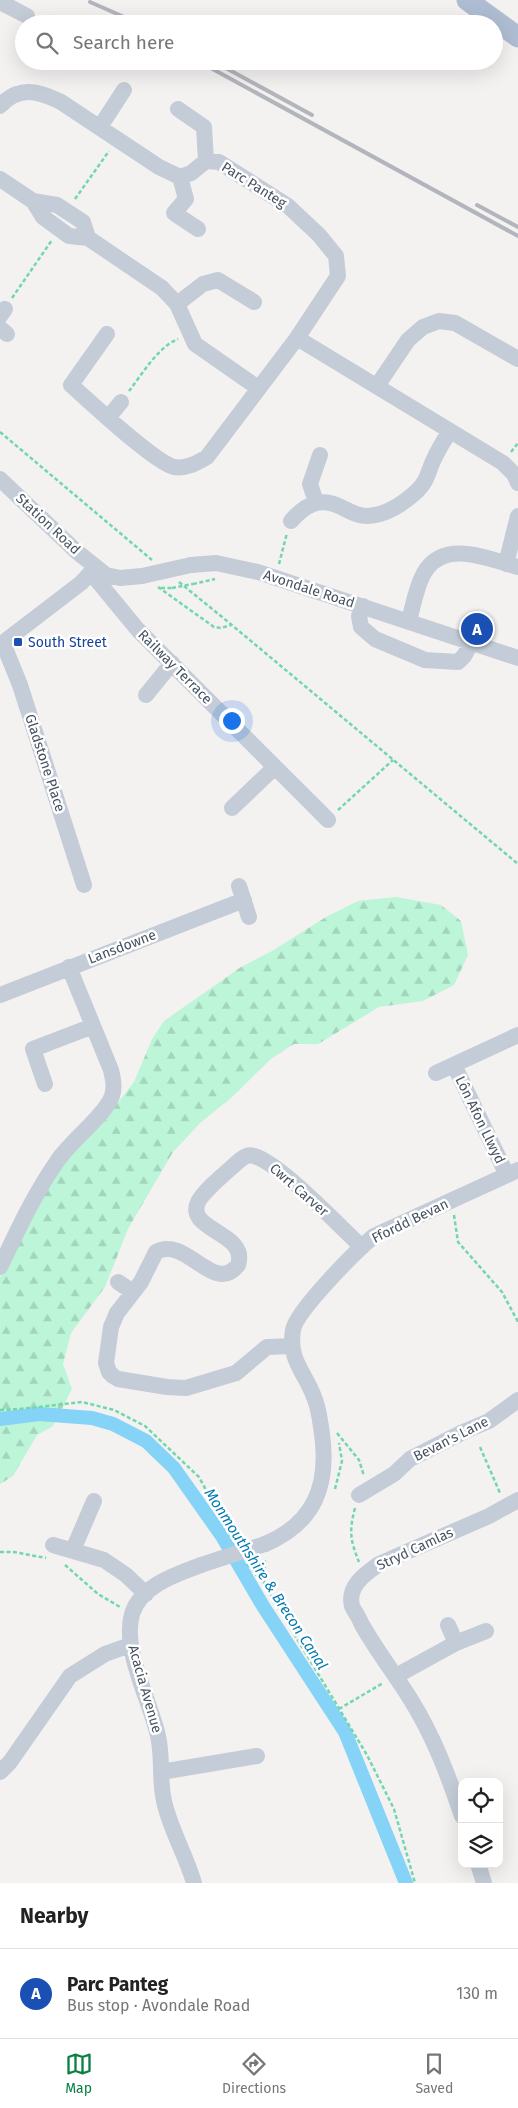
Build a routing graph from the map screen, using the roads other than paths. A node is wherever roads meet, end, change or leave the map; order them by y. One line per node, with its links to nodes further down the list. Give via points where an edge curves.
1 (467, 0): 4 (main road)
2 (0, 2): 3 (street)
3 (25, 15)
4 (488, 15)
5 (503, 25): 6 (main road)
6 (518, 36)
7 (124, 90): 10 (street)
8 (0, 106): 10 (street, via 29,90 62,102)
9 (178, 109): 11 (street, via 204,127)
10 (100, 127): 12 (street, via 159,167)
11 (206, 161): 12 (street, Parc Panteg); 20 (street, Parc Panteg, via 219,162 288,206 336,256 338,276)
12 (180, 177): 15 (street, via 186,199 174,213)
13 (0, 179): 14 (street)
14 (33, 201): 16 (street, via 43,217 69,236); 16 (street, via 57,205 67,211 83,222)
15 (198, 229)
16 (88, 238): 18 (street, via 162,288)
17 (254, 302): 18 (street, via 218,280 203,284)
18 (177, 304): 23 (street, via 195,344)
19 (106, 334): 25 (street, Parc Panteg, via 71,385)
20 (297, 338): 22 (street); 23 (street, Parc Panteg)
21 (518, 359): 22 (street, via 456,323 439,321 423,327 408,340)
22 (377, 386): 26 (street)
23 (258, 388): 25 (street, Parc Panteg, via 207,457 191,466 174,467 156,457)
24 (121, 402): 25 (street)
25 (108, 418)
26 (450, 431): 29 (street, via 503,463); 30 (street, via 432,463 428,478 418,490 390,510 364,516 337,505)
27 (320, 455): 30 (street, via 310,484)
28 (0, 479): 34 (street, Station Road)
29 (518, 483)
30 (316, 502): 32 (street)
31 (518, 516): 33 (street)
32 (290, 521)
33 (512, 566): 36 (street, via 453,553 442,556 431,562 423,574)
34 (94, 570): 35 (street, Avondale Road, bridge, via 120,578 216,563); 38 (street); 40 (street, Railway Terrace, via 138,630)
35 (363, 606): 36 (street, Avondale Road); 37 (street, via 359,616 361,627 375,639 424,660 458,662)
36 (409, 621): 37 (street, Avondale Road)
37 (472, 642): 39 (street, Avondale Road)
38 (2, 644): 45 (street, Gladstone Place, via 20,685)
39 (518, 658)
40 (172, 664): 41 (street); 42 (street, Railway Terrace)
41 (146, 695)
42 (275, 767): 43 (street); 44 (street, Railway Terrace)
43 (232, 808)
44 (328, 820)
45 (84, 885)
46 (249, 917): 47 (street, Lansdowne, via 241,893)
47 (69, 967): 48 (street, Lansdowne); 49 (street)
48 (0, 995)
49 (93, 1026): 53 (street, via 33,1049); 56 (street, via 111,1070 112,1096 106,1108 60,1158 39,1188)
50 (518, 1035): 51 (street, Lôn Afon Llwyd)
51 (454, 1065): 52 (street, Lôn Afon Llwyd); 54 (street, Lôn Afon Llwyd)
52 (436, 1073)
53 (45, 1084)
54 (512, 1172): 55 (street, Ffordd Bevan, via 380,1233)
55 (362, 1246): 58 (street, Cwrt Carver, via 285,1175 250,1155 240,1160 201,1197 196,1208 199,1218 237,1248 240,1261 236,1268 217,1274 180,1251 158,1250); 59 (street, Ffordd Bevan, via 300,1314 293,1328)
56 (0, 1267)
57 (118, 1282): 58 (street)
58 (133, 1292): 59 (street, Cwrt Carver, via 111,1327 106,1363 109,1372 118,1379 186,1388 236,1373 267,1347)
59 (291, 1346): 66 (street, bridge, via 295,1361 318,1406 325,1455 324,1475 318,1494 306,1515 280,1538 176,1575)
60 (518, 1400): 61 (street, Bevan's Lane, via 489,1421 410,1459 394,1474)
61 (359, 1496)
62 (94, 1500): 64 (street)
63 (512, 1504): 71 (street, Stryd Camlas, via 379,1564 352,1590 352,1606)
64 (73, 1550): 65 (street); 66 (street, via 115,1566)
65 (50, 1552)
66 (146, 1594): 70 (street, Acacia Avenue, via 132,1613)
67 (448, 1625): 69 (street)
68 (486, 1631): 69 (street)
69 (456, 1643): 71 (street)
70 (130, 1645): 73 (street, via 105,1654 70,1676); 74 (street, Acacia Avenue, via 158,1735)
71 (396, 1676): 75 (street, Stryd Camlas, via 431,1735)
72 (257, 1756): 74 (street)
73 (0, 1772)
74 (161, 1772): 77 (street, Acacia Avenue, via 164,1802)
75 (458, 1804)
76 (479, 1868): 78 (street)
77 (188, 1881)
78 (484, 1883)

